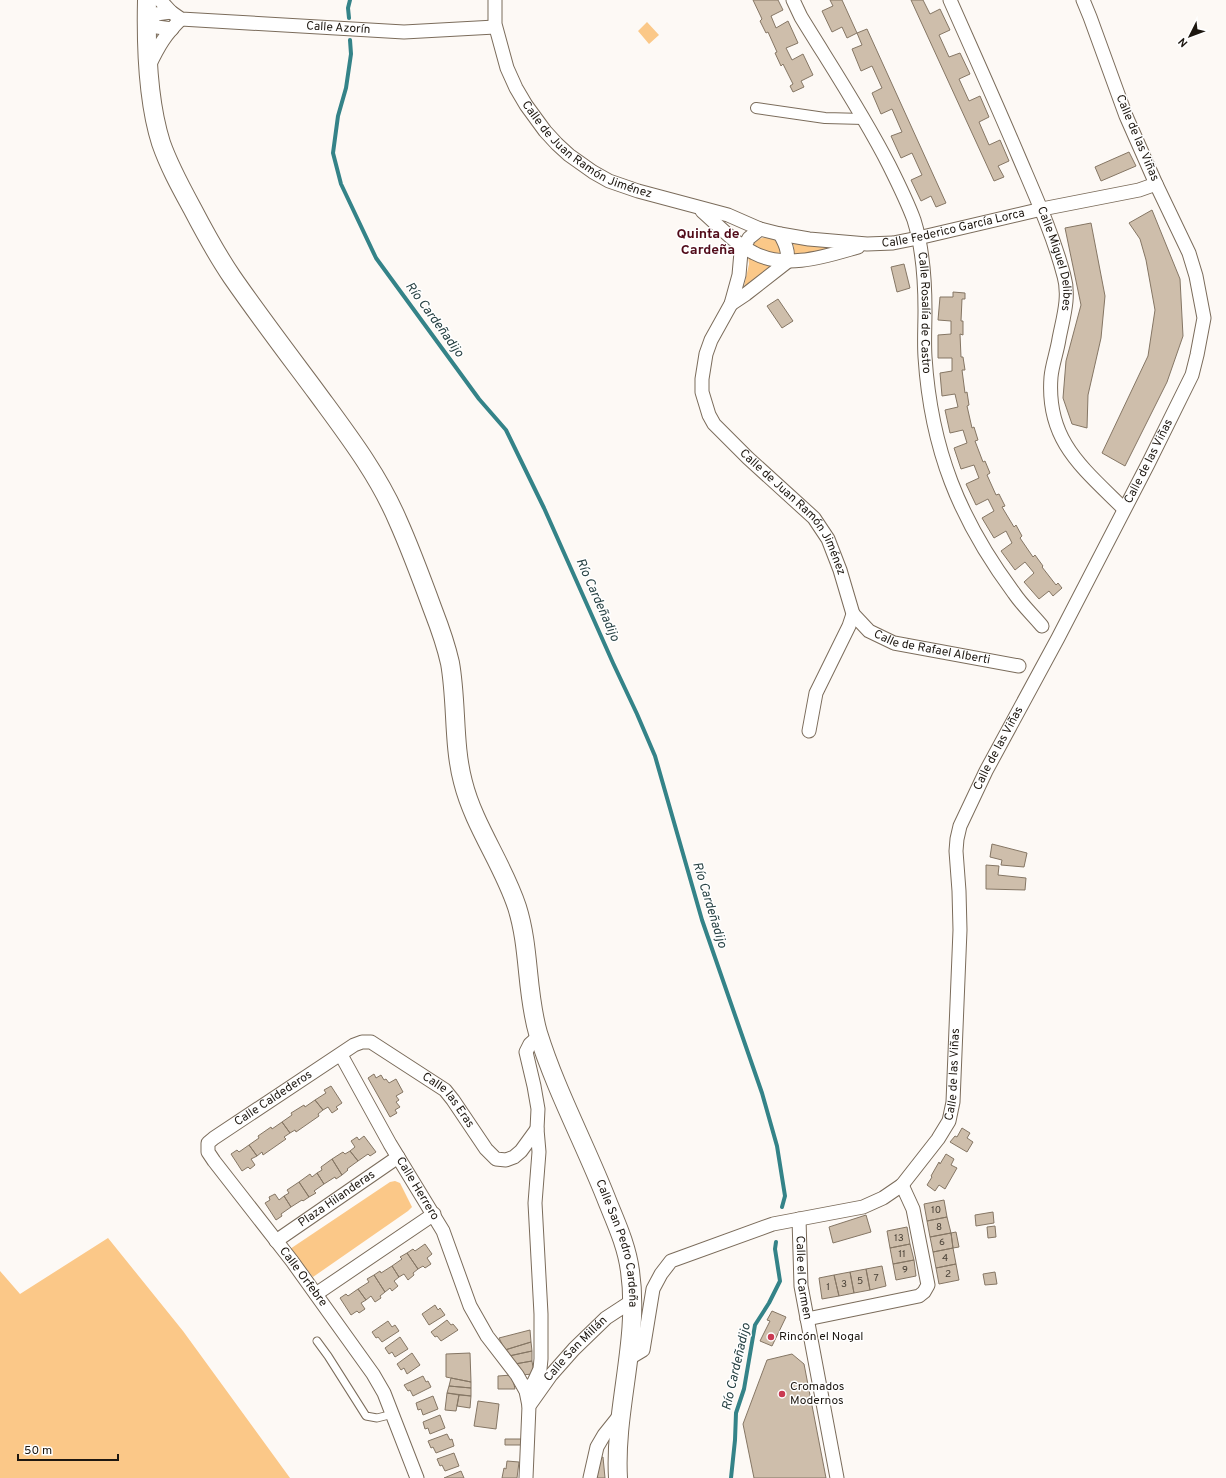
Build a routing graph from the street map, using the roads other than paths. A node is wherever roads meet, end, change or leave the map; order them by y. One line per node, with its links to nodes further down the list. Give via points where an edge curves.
1 (147, 0): 8 (main road, Calle San Pedro Cardeña)
2 (160, 0): 7 (street)
3 (495, 0): 9 (street, Calle de Juan Ramón Jiménez)
4 (793, 0): 13 (street, Calle Rosalía de Castro)
5 (950, 0): 16 (street, Calle Miguel Delibes)
6 (1083, 0): 14 (street, Calle de las Viñas, via 1126,116)
7 (176, 15): 8 (street, Calle Azorín, via 156,14); 9 (street, Calle Azorín, via 404,32); 10 (street)
8 (147, 20): 10 (street, via 157,27); 11 (main road, Calle San Pedro Cardeña)
9 (495, 27): 15 (street, Calle de Juan Ramón Jiménez, via 516,88 530,111 557,144 583,165 609,180)
10 (172, 29): 11 (street, via 158,47)
11 (150, 66): 29 (main road, Calle San Pedro Cardeña, via 160,138 170,167 207,237 231,275 366,461 390,503 406,539 450,661 462,780 475,815 508,882 518,909)
12 (756, 108): 13 (street, via 825,118)
13 (864, 119): 19 (street, Calle Rosalía de Castro, via 899,186 914,220)
14 (1156, 184): 16 (street, Calle Federico García Lorca, via 1139,190); 24 (street, Calle de las Viñas, via 1189,253 1204,318 1192,375)
15 (700, 209): 17 (street, Calle Federico García Lorca, via 728,215); 21 (street, Calle de Juan Ramón Jiménez)
16 (1042, 209): 19 (street, Calle Federico García Lorca); 24 (street, Calle Miguel Delibes, via 1065,278 1067,300 1051,376 1053,412 1057,428 1077,462)
17 (760, 228): 18 (street, Calle Federico García Lorca); 21 (street)
18 (780, 234): 20 (street, Calle Federico García Lorca); 22 (street, via 788,254)
19 (918, 238): 20 (street, Calle Federico García Lorca, via 893,243); 26 (street, Calle Rosalía de Castro, via 923,270 927,389 943,462 959,503 985,552 1015,595)
20 (867, 244): 22 (street, Calle Federico García Lorca)
21 (743, 246): 22 (street, Calle de Juan Ramón Jiménez, via 754,254); 23 (street, Calle de Juan Ramón Jiménez)
22 (787, 262): 23 (street, Calle de Juan Ramón Jiménez)
23 (731, 304): 25 (street, Calle de Juan Ramón Jiménez, via 706,354 702,392 709,415 714,424 748,458 820,525 840,570)
24 (1124, 509): 34 (street, Calle de las Viñas, via 986,771 960,826 956,851 960,930 953,1102 948,1121 938,1138)
25 (853, 614): 27 (street, Calle de Rafael Alberti, via 869,630 894,643); 28 (street, via 816,693)
26 (1042, 626)
27 (1019, 666)
28 (809, 731)
29 (537, 1028): 31 (street, Calle San Millán, via 526,1052 537,1101); 39 (main road, Calle San Pedro Cardeña, via 620,1234 631,1274)
30 (341, 1055): 31 (street, Calle las Eras, via 354,1045 371,1042 445,1090 486,1149 496,1159 506,1160 521,1152); 32 (street, Calle Caldederos); 33 (street, Calle Herrero)
31 (537, 1129): 43 (street, Calle San Millán, via 539,1152 535,1203 541,1330 540,1369)
32 (208, 1143): 37 (street, Calle Orfebre, via 208,1152 214,1161)
33 (398, 1157): 35 (street, Calle Herrero); 37 (street, Plaza Hilanderas)
34 (902, 1185): 36 (street, Calle de las Viñas, via 863,1207); 40 (street, via 913,1209 928,1285 924,1292 919,1296)
35 (434, 1214): 38 (street); 43 (street, Calle Herrero, via 443,1231 470,1306)
36 (799, 1219): 40 (street, Calle el Carmen, via 801,1286); 42 (street, Calle de las Viñas, via 773,1224 671,1262 653,1289 643,1350)
37 (276, 1241): 38 (street, Calle Orfebre)
38 (316, 1294): 45 (street, Calle Orfebre, via 373,1374)
39 (632, 1301): 42 (main road, Calle San Pedro Cardeña); 44 (street, Calle San Millán, via 606,1318 574,1349)
40 (807, 1319): 51 (street, Calle el Carmen)
41 (317, 1341): 45 (lane, via 366,1416 377,1418)
42 (628, 1359): 46 (main road, Calle San Pedro Cardeña)
43 (526, 1391): 44 (street)
44 (529, 1406): 48 (street)
45 (393, 1414): 47 (street, Calle Orfebre)
46 (620, 1415): 49 (street, via 597,1447); 50 (main road, Calle San Pedro Cardeña, via 617,1445)
47 (417, 1478)
48 (526, 1478)
49 (590, 1478)
50 (618, 1478)
51 (837, 1478)

